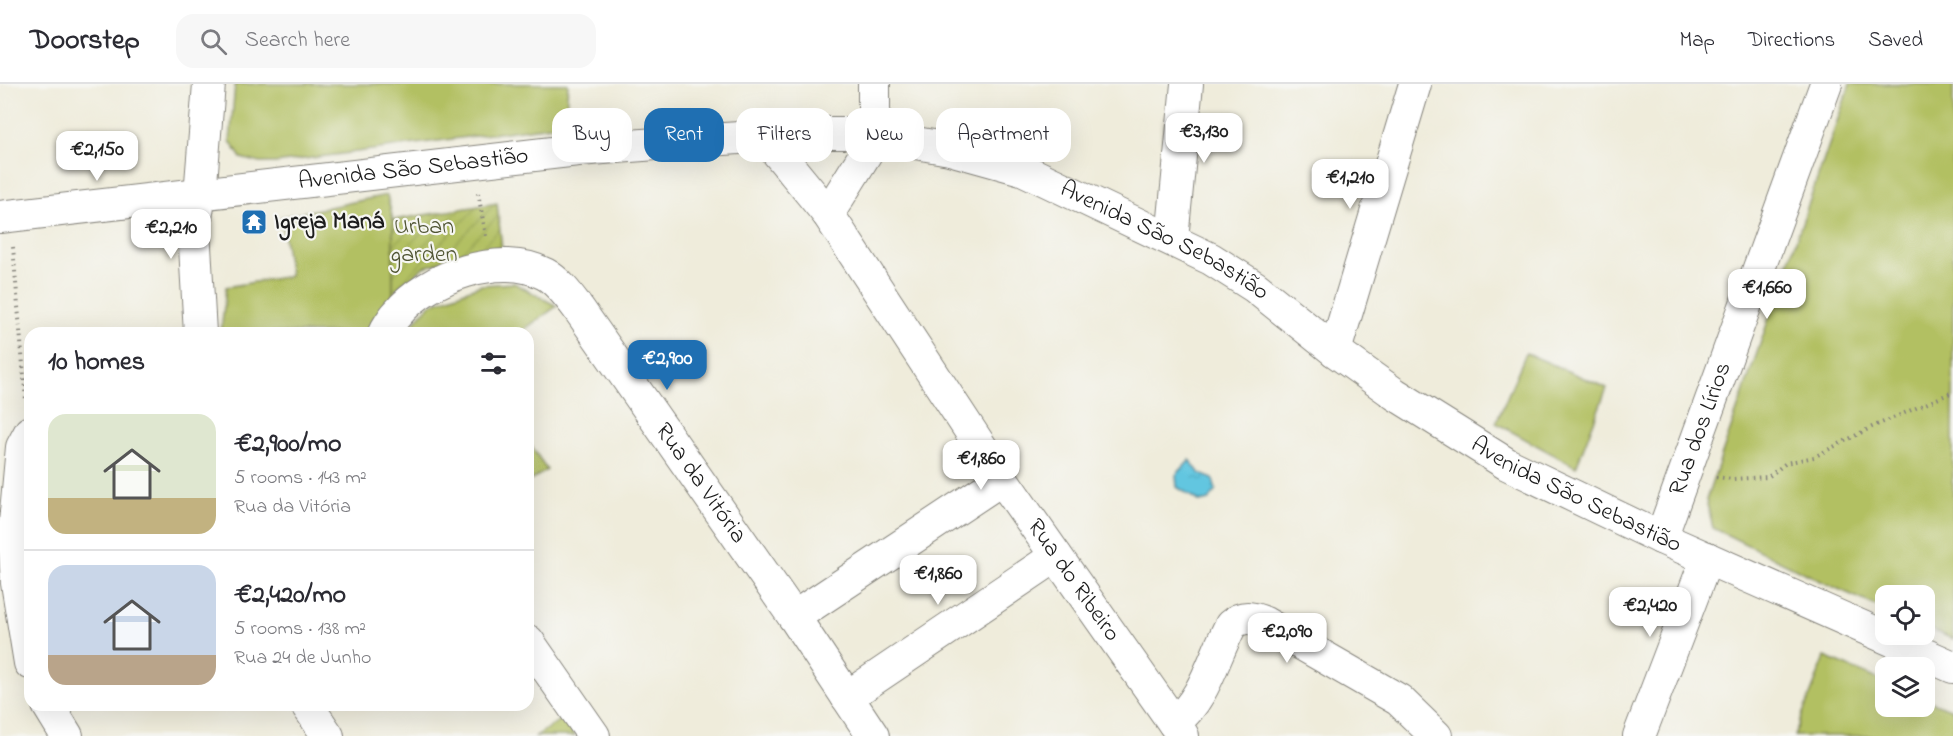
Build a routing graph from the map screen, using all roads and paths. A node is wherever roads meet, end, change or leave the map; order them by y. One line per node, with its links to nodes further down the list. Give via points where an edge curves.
1 (209, 84): 12 (street)
2 (874, 84): 6 (street)
3 (1187, 84): 15 (street)
4 (1415, 84): 19 (street)
5 (1826, 84): 23 (street, Rua dos Lírios)
6 (874, 108)
7 (736, 138): 11 (street, Avenida São Sebastião, via 578,150)
8 (924, 144): 15 (street, Avenida São Sebastião, via 1022,169)
9 (785, 162): 13 (street, Rua do Ribeiro)
10 (861, 162): 13 (street)
11 (473, 163): 12 (street, Avenida São Sebastião); 16 (path)
12 (200, 195): 14 (street, Avenida São Sebastião); 17 (street, via 194,229)
13 (828, 214): 24 (street, Rua do Ribeiro)
14 (5, 217): 20 (path)
15 (1172, 238): 19 (street, Avenida São Sebastião, via 1255,287)
16 (491, 265): 18 (street, Rua da Vitória, via 438,282 417,295); 28 (street, Rua da Vitória, via 546,274 563,290)
17 (200, 327)
18 (388, 327)
19 (1335, 351): 25 (street, Avenida São Sebastião, via 1507,464)
20 (24, 387)
21 (1953, 392): 23 (path, via 1814,457 1786,463 1768,477 1733,479)
22 (24, 443): 29 (street, via 14,534)
23 (1684, 473): 25 (street, Rua dos Lírios)
24 (1002, 479): 26 (street, Rua do Ribeiro); 28 (street)
25 (1661, 538): 27 (street, Avenida São Sebastião)
26 (1056, 556): 32 (street); 35 (street, Rua do Ribeiro)
27 (1707, 558): 31 (street, Avenida São Sebastião); 41 (street)
28 (794, 617): 32 (street, Rua da Vitória)
29 (24, 626)
30 (534, 650): 38 (street)
31 (1953, 667)
32 (847, 697): 39 (street, Rua da Vitória)
33 (52, 711): 36 (street)
34 (311, 711): 37 (street)
35 (1178, 730): 40 (street, via 1196,701 1231,625 1245,617 1264,623 1399,700)
36 (67, 736)
37 (328, 736)
38 (594, 736)
39 (873, 736)
40 (1436, 736)
41 (1639, 736)

